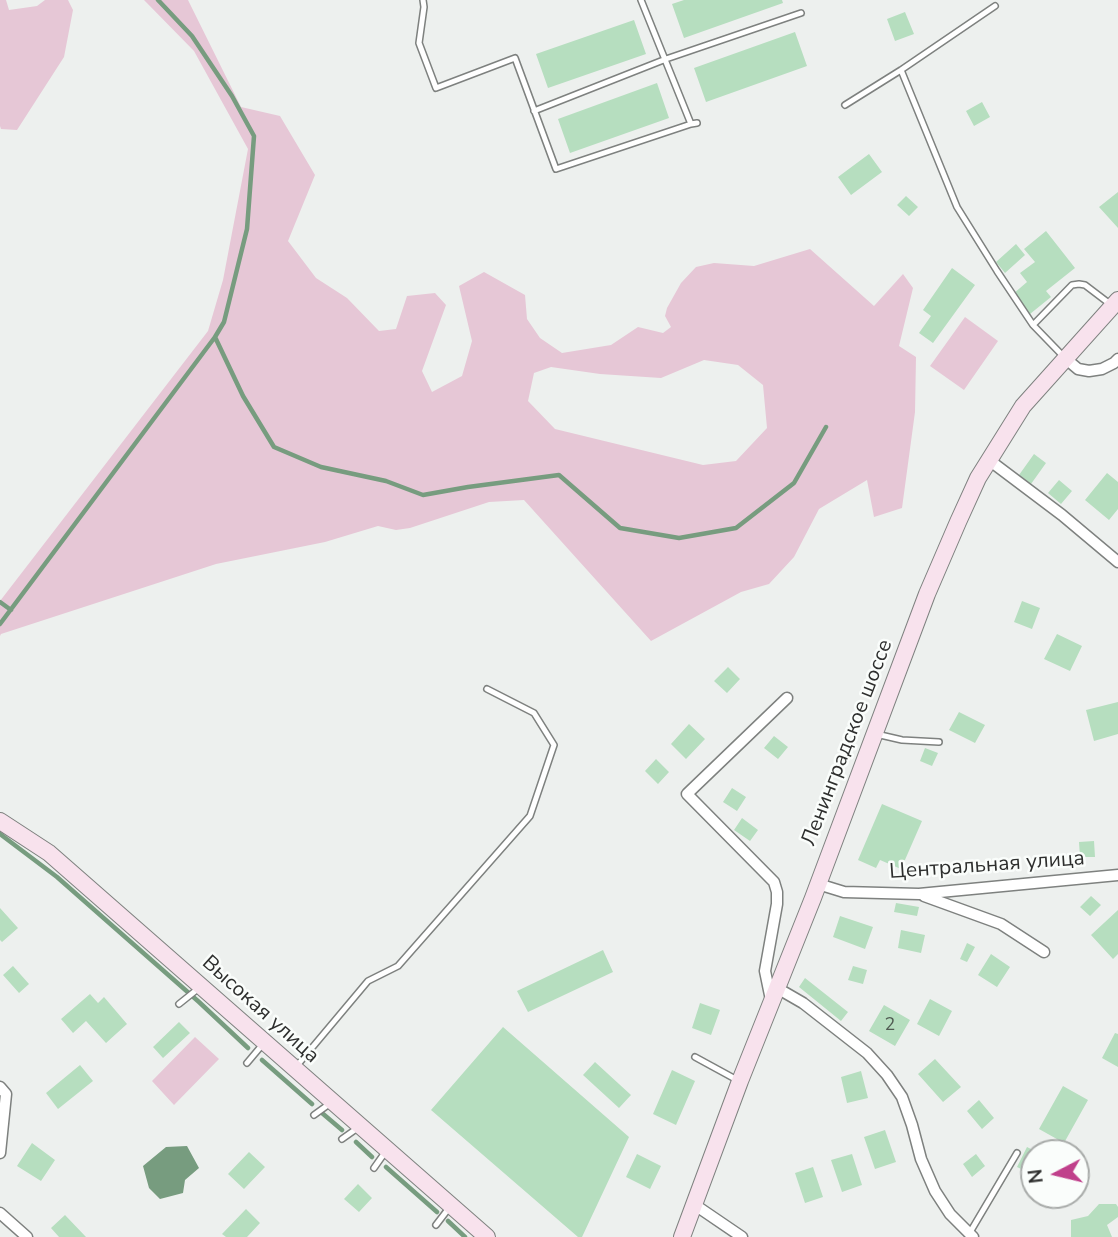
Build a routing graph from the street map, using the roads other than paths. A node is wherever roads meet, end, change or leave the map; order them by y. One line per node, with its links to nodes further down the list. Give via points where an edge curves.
1 (423, 0): 8 (lane, via 419,43 436,88 515,58)
2 (641, 0): 5 (lane)
3 (995, 6): 6 (lane)
4 (801, 13): 5 (lane)
5 (666, 59): 8 (lane); 8 (lane, via 694,123 556,169)
6 (901, 70): 7 (lane); 10 (lane, via 957,207)
7 (845, 105)
8 (534, 111)
9 (1115, 303): 10 (lane, via 1085,285 1072,285); 11 (main road, Ленинградское шоссе)
10 (1033, 325): 11 (lane)
11 (1065, 358): 12 (street, via 1089,371); 13 (main road, Ленинградское шоссе, via 1023,406)
12 (1118, 359)
13 (989, 460): 14 (street); 17 (main road, Ленинградское шоссе, via 927,594)
14 (1118, 562)
15 (487, 689): 30 (lane, via 534,713 554,745 530,816 398,965 368,981)
16 (787, 698): 25 (street, via 687,793 774,882 777,904 765,971)
17 (874, 734): 18 (lane); 21 (main road, Ленинградское шоссе)
18 (939, 742)
19 (0, 821): 24 (main road, Высокая улица, via 50,853)
20 (1118, 873): 22 (street, Центральная улица)
21 (818, 884): 22 (street, Центральная улица, via 844,892); 25 (main road, Ленинградское шоссе)
22 (919, 894): 23 (street, via 1002,924)
23 (1044, 952)
24 (199, 988): 26 (lane); 27 (main road, Высокая улица)
25 (774, 995): 31 (main road, Ленинградское шоссе); 45 (street, via 803,1003 867,1053 887,1075 901,1097 934,1191)
26 (179, 1004)
27 (264, 1042): 29 (lane); 30 (main road, Высокая улица)
28 (695, 1057): 31 (lane)
29 (247, 1063)
30 (294, 1069): 33 (main road, Высокая улица)
31 (740, 1081): 41 (main road, Ленинградское шоссе)
32 (0, 1087): 38 (street, via 6,1094)
33 (332, 1102): 34 (lane); 35 (main road, Высокая улица)
34 (314, 1115)
35 (360, 1127): 36 (lane); 37 (main road, Высокая улица)
36 (342, 1139)
37 (387, 1150): 40 (lane); 42 (main road, Высокая улица)
38 (0, 1153)
39 (1017, 1153): 45 (lane)
40 (374, 1168)
41 (695, 1205): 48 (main road, Ленинградское шоссе); 49 (street)
42 (451, 1206): 44 (lane); 47 (main road, Высокая улица)
43 (0, 1213): 46 (street)
44 (436, 1225)
45 (971, 1236)
46 (27, 1237)
47 (487, 1237)
48 (682, 1237)
49 (742, 1237)

